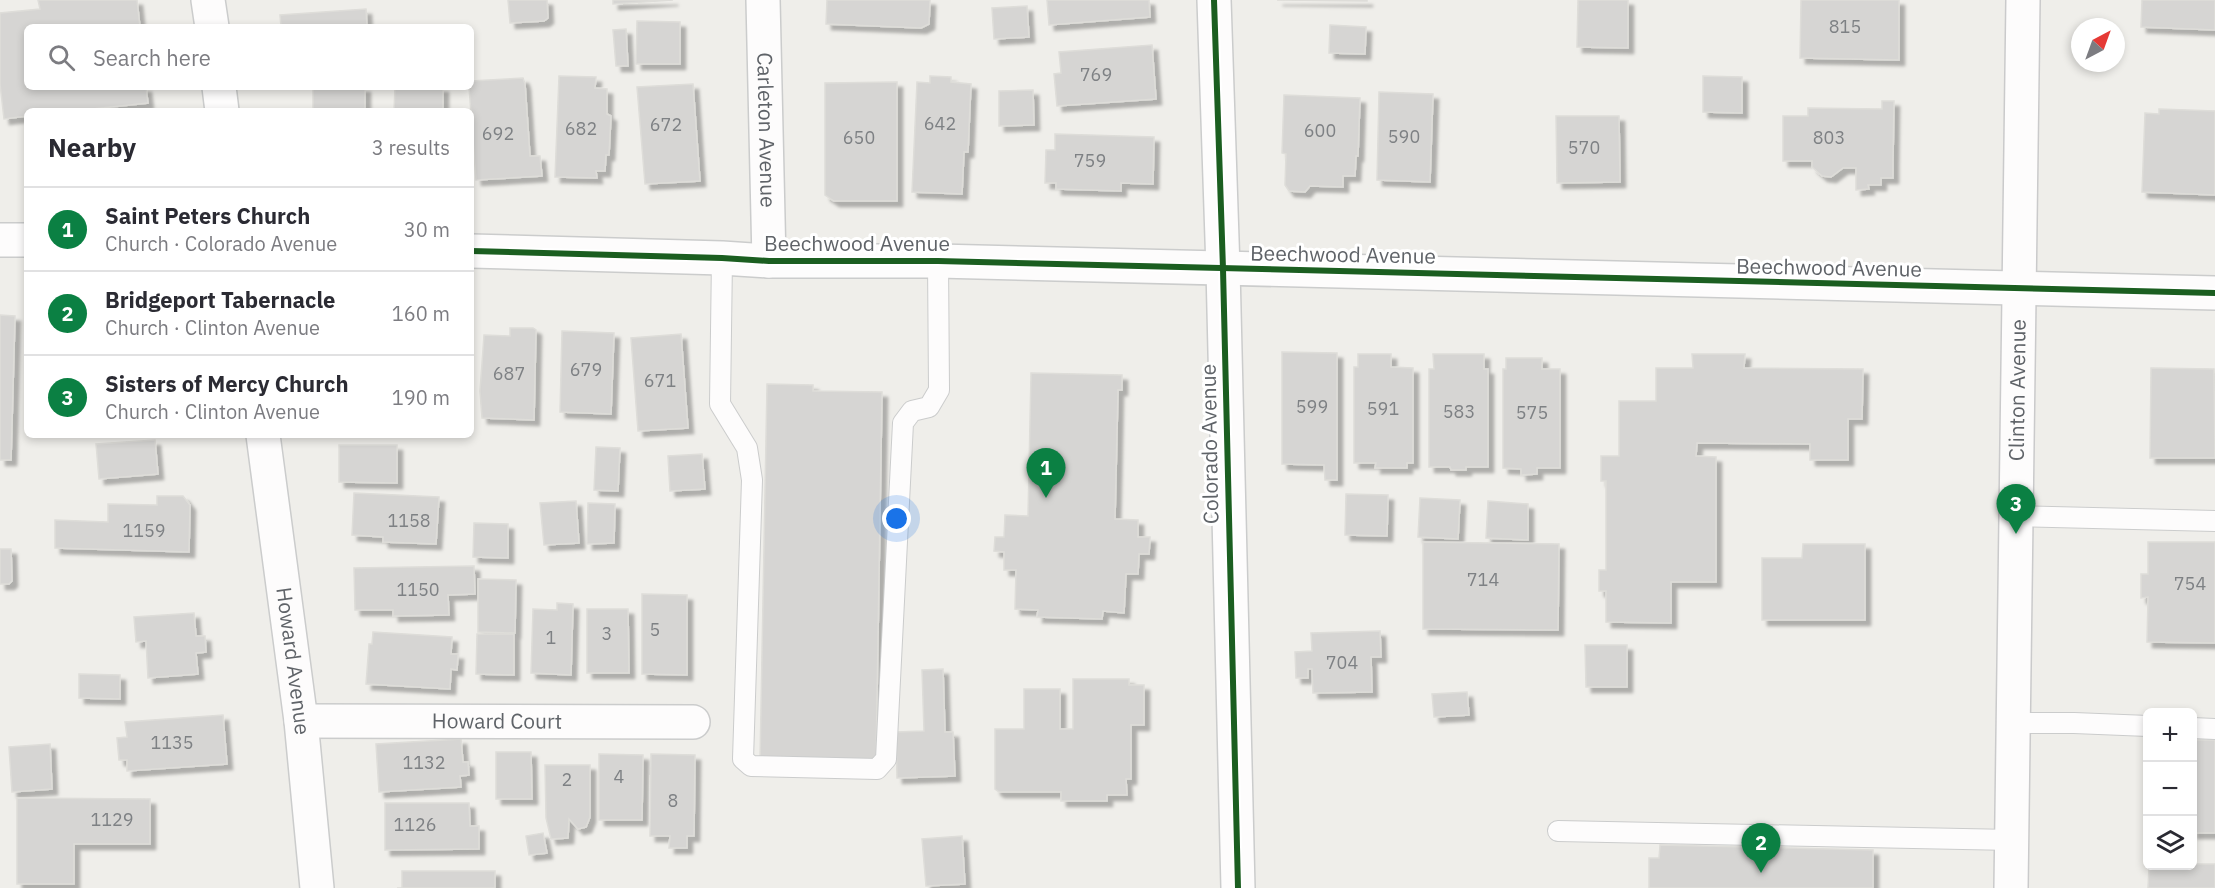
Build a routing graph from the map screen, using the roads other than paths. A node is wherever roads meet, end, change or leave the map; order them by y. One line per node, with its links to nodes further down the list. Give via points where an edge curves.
1 (208, 0): 5 (street)
2 (763, 0): 12 (street, Carleton Avenue)
3 (1214, 0): 14 (street, Colorado Avenue)
4 (2023, 0): 15 (street, Clinton Avenue)
5 (212, 24)
6 (219, 90): 7 (street)
7 (222, 108)
8 (0, 240): 9 (street)
9 (24, 240)
10 (474, 251): 11 (street, Beechwood Avenue)
11 (722, 258): 12 (street, Beechwood Avenue); 13 (lane, via 720,404 747,448 752,480 743,759 752,766 877,769 886,759 903,423 912,411 929,407 939,390)
12 (769, 261): 13 (street, Beechwood Avenue)
13 (938, 261): 14 (street, Beechwood Avenue)
14 (1223, 269): 15 (street, Beechwood Avenue); 29 (street, Colorado Avenue)
15 (2020, 289): 16 (street, Beechwood Avenue); 18 (street, Clinton Avenue)
16 (2215, 293)
17 (263, 438): 20 (street, Howard Avenue)
18 (2017, 516): 19 (lane); 22 (street, Clinton Avenue)
19 (2215, 521)
20 (301, 721): 21 (street, Howard Court); 28 (street, Howard Avenue)
21 (693, 722)
22 (2014, 723): 23 (lane); 27 (street, Clinton Avenue)
23 (2143, 726)
24 (2197, 728): 25 (lane)
25 (2215, 729)
26 (1558, 831): 27 (lane)
27 (2012, 840): 30 (street, Clinton Avenue)
28 (317, 888)
29 (1238, 888)
30 (2011, 888)

